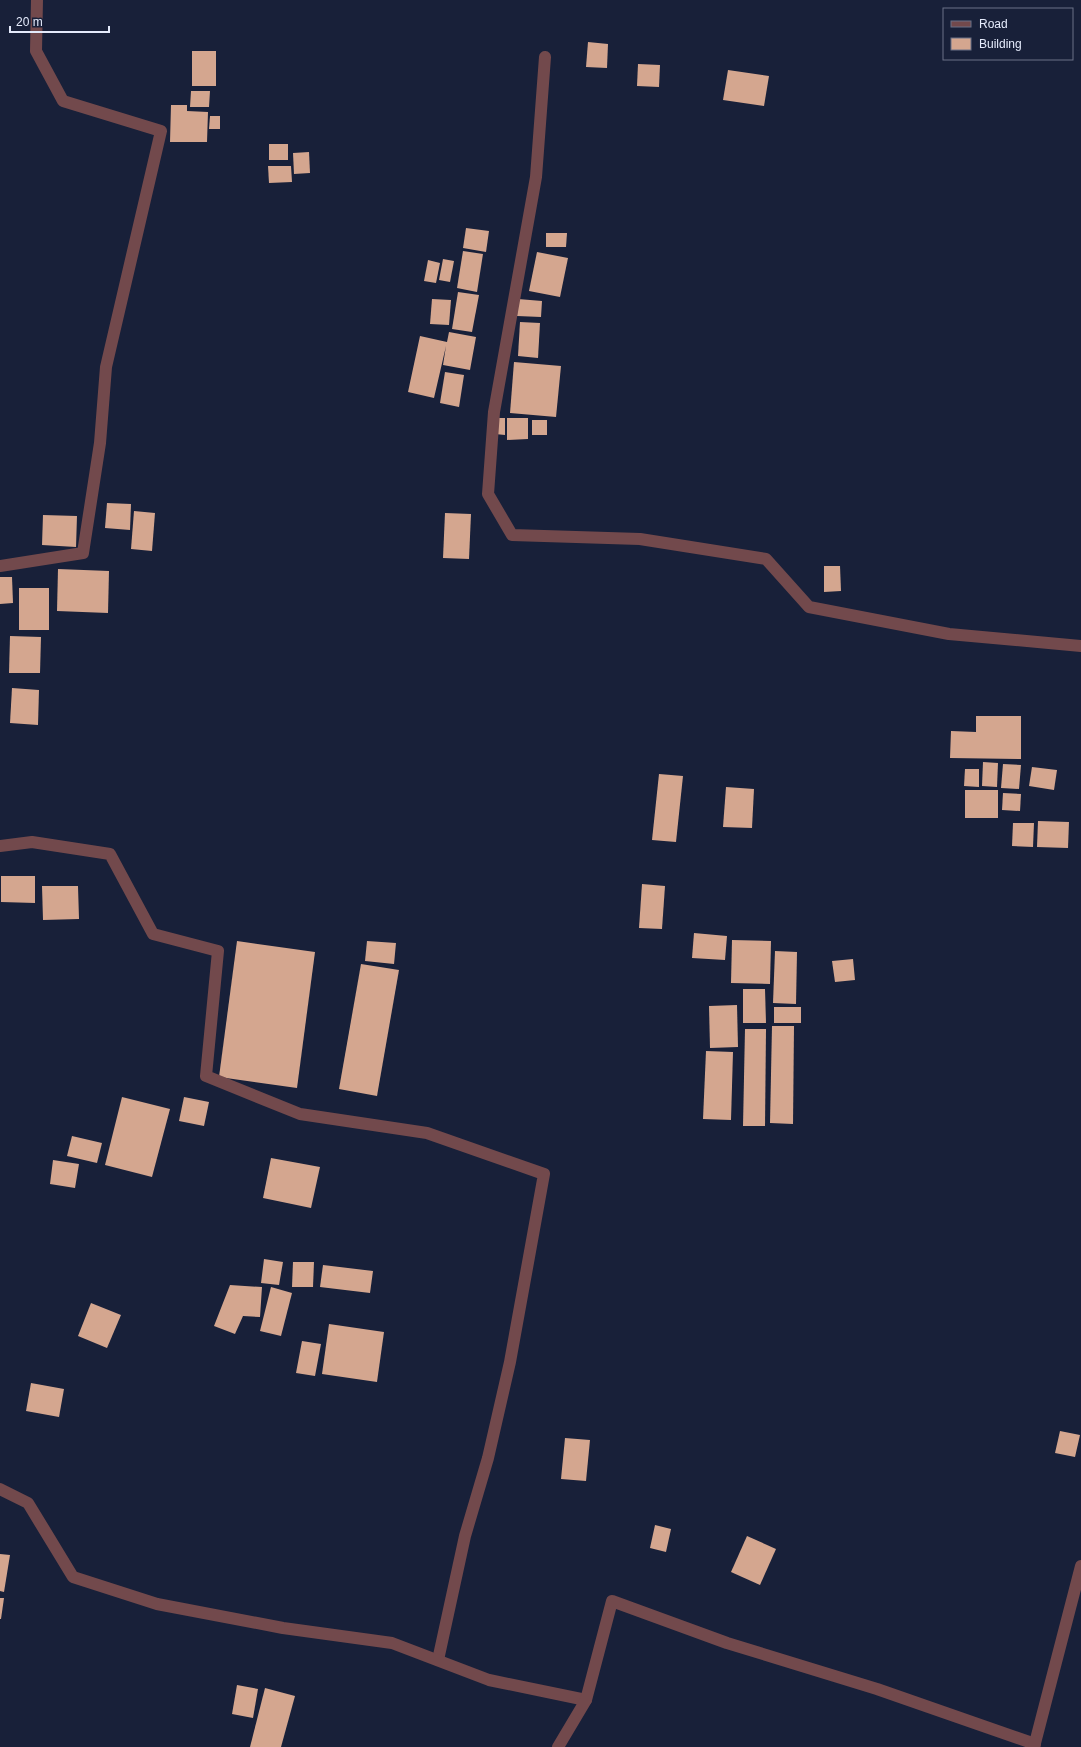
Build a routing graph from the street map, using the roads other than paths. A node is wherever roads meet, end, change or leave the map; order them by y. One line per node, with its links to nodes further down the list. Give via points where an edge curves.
1 (37, 0): 3 (street, via 36,51 63,102 162,131 106,367 100,443 83,552)
2 (545, 57): 4 (street, via 536,177 494,412 488,494 512,535 640,539 766,559 809,607 949,634)
3 (0, 566)
4 (1081, 646)
5 (0, 846): 8 (street, via 32,842 110,854 153,934 218,951 206,1076 300,1114 427,1134 544,1174 510,1362 488,1458 465,1536)
6 (0, 1488): 8 (street, via 28,1503 73,1577 158,1604 283,1628 392,1644)
7 (1081, 1566): 10 (street)
8 (438, 1660): 9 (street, via 489,1680)
9 (586, 1700): 10 (street, via 612,1601 727,1644 877,1689); 11 (street)
10 (1034, 1746)
11 (558, 1747)

